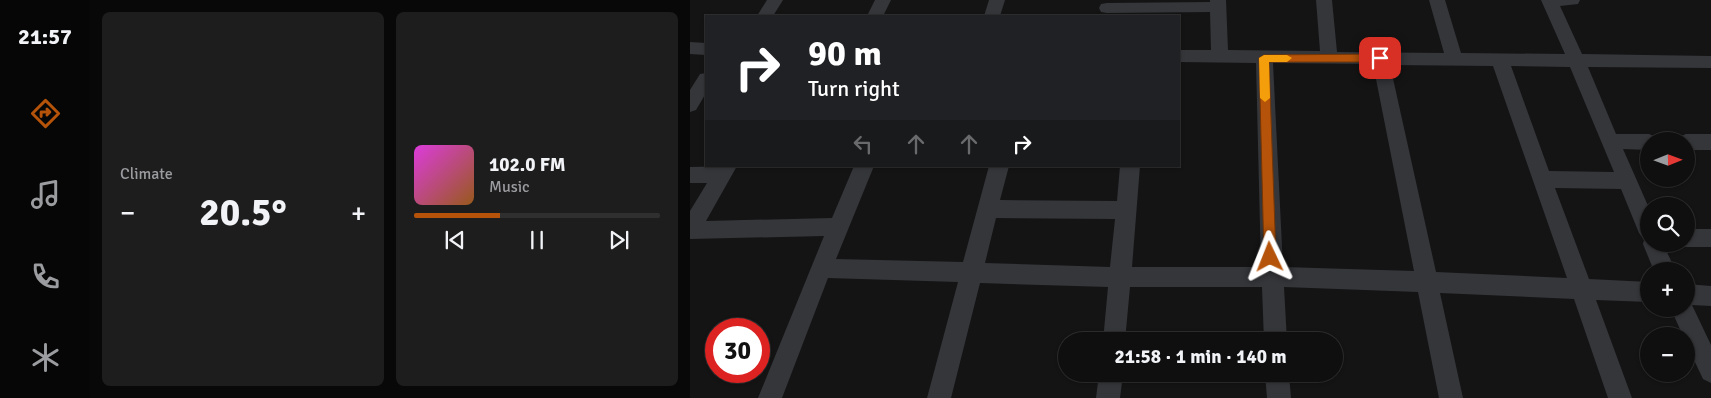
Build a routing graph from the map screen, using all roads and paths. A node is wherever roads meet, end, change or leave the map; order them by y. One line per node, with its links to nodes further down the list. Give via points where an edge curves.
1 (775, 0): 10 (street)
2 (883, 0): 11 (street)
3 (997, 0): 12 (street)
4 (1324, 0): 18 (street)
5 (1438, 0): 20 (street)
6 (1549, 0): 7 (street); 22 (street)
7 (1572, 0)
8 (1218, 4): 9 (street); 16 (street)
9 (1107, 8)
10 (766, 15)
11 (876, 15)
12 (992, 15)
13 (690, 48): 14 (street)
14 (705, 49)
15 (1180, 56): 16 (street)
16 (1220, 56): 17 (street)
17 (1264, 58): 18 (street); 47 (street)
18 (1329, 58): 19 (street)
19 (1380, 58): 20 (street); 48 (street)
20 (1454, 59): 21 (street)
21 (1500, 60): 22 (street); 35 (street)
22 (1577, 62): 23 (street); 26 (street)
23 (1711, 62)
24 (705, 81): 25 (street)
25 (690, 105)
26 (1609, 142): 27 (street); 36 (street)
27 (1640, 142)
28 (1695, 142): 29 (street)
29 (1711, 142)
30 (864, 167): 40 (street)
31 (999, 167): 37 (street)
32 (1130, 167): 38 (street)
33 (724, 171): 34 (street); 41 (street)
34 (690, 175)
35 (1542, 179): 36 (street); 49 (street)
36 (1626, 181): 39 (street)
37 (988, 208): 38 (street); 45 (street)
38 (1126, 210): 46 (street)
39 (1640, 213)
40 (838, 227): 41 (street); 44 (street)
41 (690, 230)
42 (1695, 238): 43 (street)
43 (1711, 238)
44 (821, 268): 45 (street); 59 (street)
45 (970, 273): 46 (street); 60 (street)
46 (1120, 277): 47 (street); 54 (street)
47 (1271, 277): 48 (street); 55 (street)
48 (1426, 282): 49 (street); 63 (street)
49 (1580, 289): 50 (street); 64 (street)
50 (1640, 292)
51 (1695, 295): 52 (street)
52 (1711, 296)
53 (1686, 317): 56 (street)
54 (1115, 332)
55 (1274, 332)
56 (1711, 371)
57 (1109, 382): 61 (street)
58 (1278, 382): 62 (street)
59 (770, 398)
60 (938, 398)
61 (1108, 398)
62 (1279, 398)
63 (1451, 398)
64 (1620, 398)

